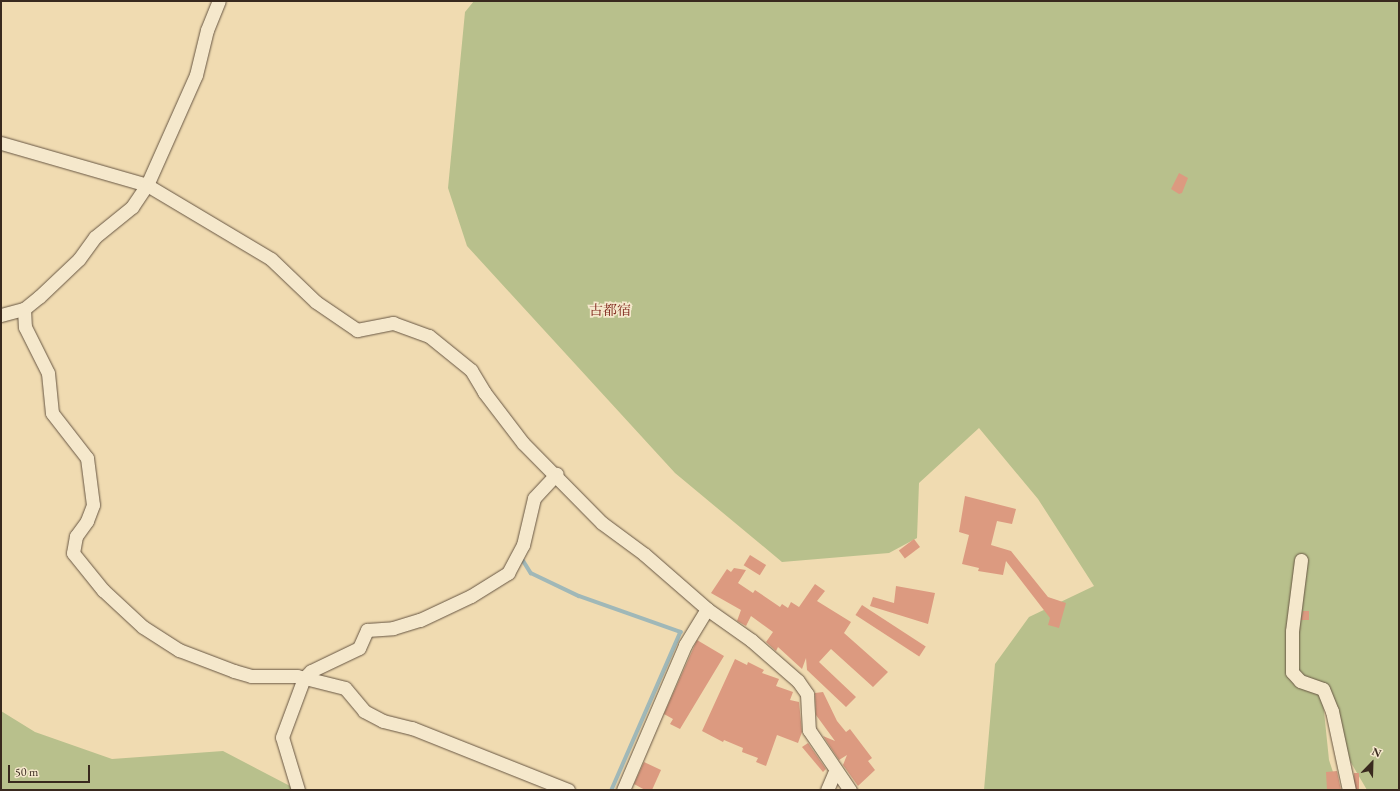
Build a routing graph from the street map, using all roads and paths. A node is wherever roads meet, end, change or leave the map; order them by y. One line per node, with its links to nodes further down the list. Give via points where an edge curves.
1 (219, 1): 3 (street, via 196,75)
2 (1, 143): 3 (street)
3 (147, 185): 4 (street, via 132,207 95,237 79,259); 6 (street, via 271,259 316,302 344,324 357,330 394,323 429,336 471,370 484,392 523,443)
4 (24, 309): 5 (street); 9 (street, via 25,327 48,373 52,413 87,458 92,505 87,521 74,544 73,553 80,564 103,590 143,627 178,650 251,676 277,674)
5 (1, 315)
6 (556, 474): 8 (street, via 602,523 644,554); 9 (street, via 534,498 523,545 508,573 471,596 420,620 394,628 367,630 359,648 311,671)
7 (1300, 560): 16 (street, via 1292,630 1292,672 1300,681 1323,689 1332,711)
8 (707, 609): 10 (street, via 751,640 798,681 807,694 809,730); 13 (street, via 686,645)
9 (304, 678): 11 (street, via 282,737); 12 (street, via 345,688 364,711 383,721 412,728)
10 (835, 771): 14 (street); 15 (street)
11 (298, 790)
12 (568, 790)
13 (623, 790)
14 (827, 790)
15 (850, 790)
16 (1349, 790)

